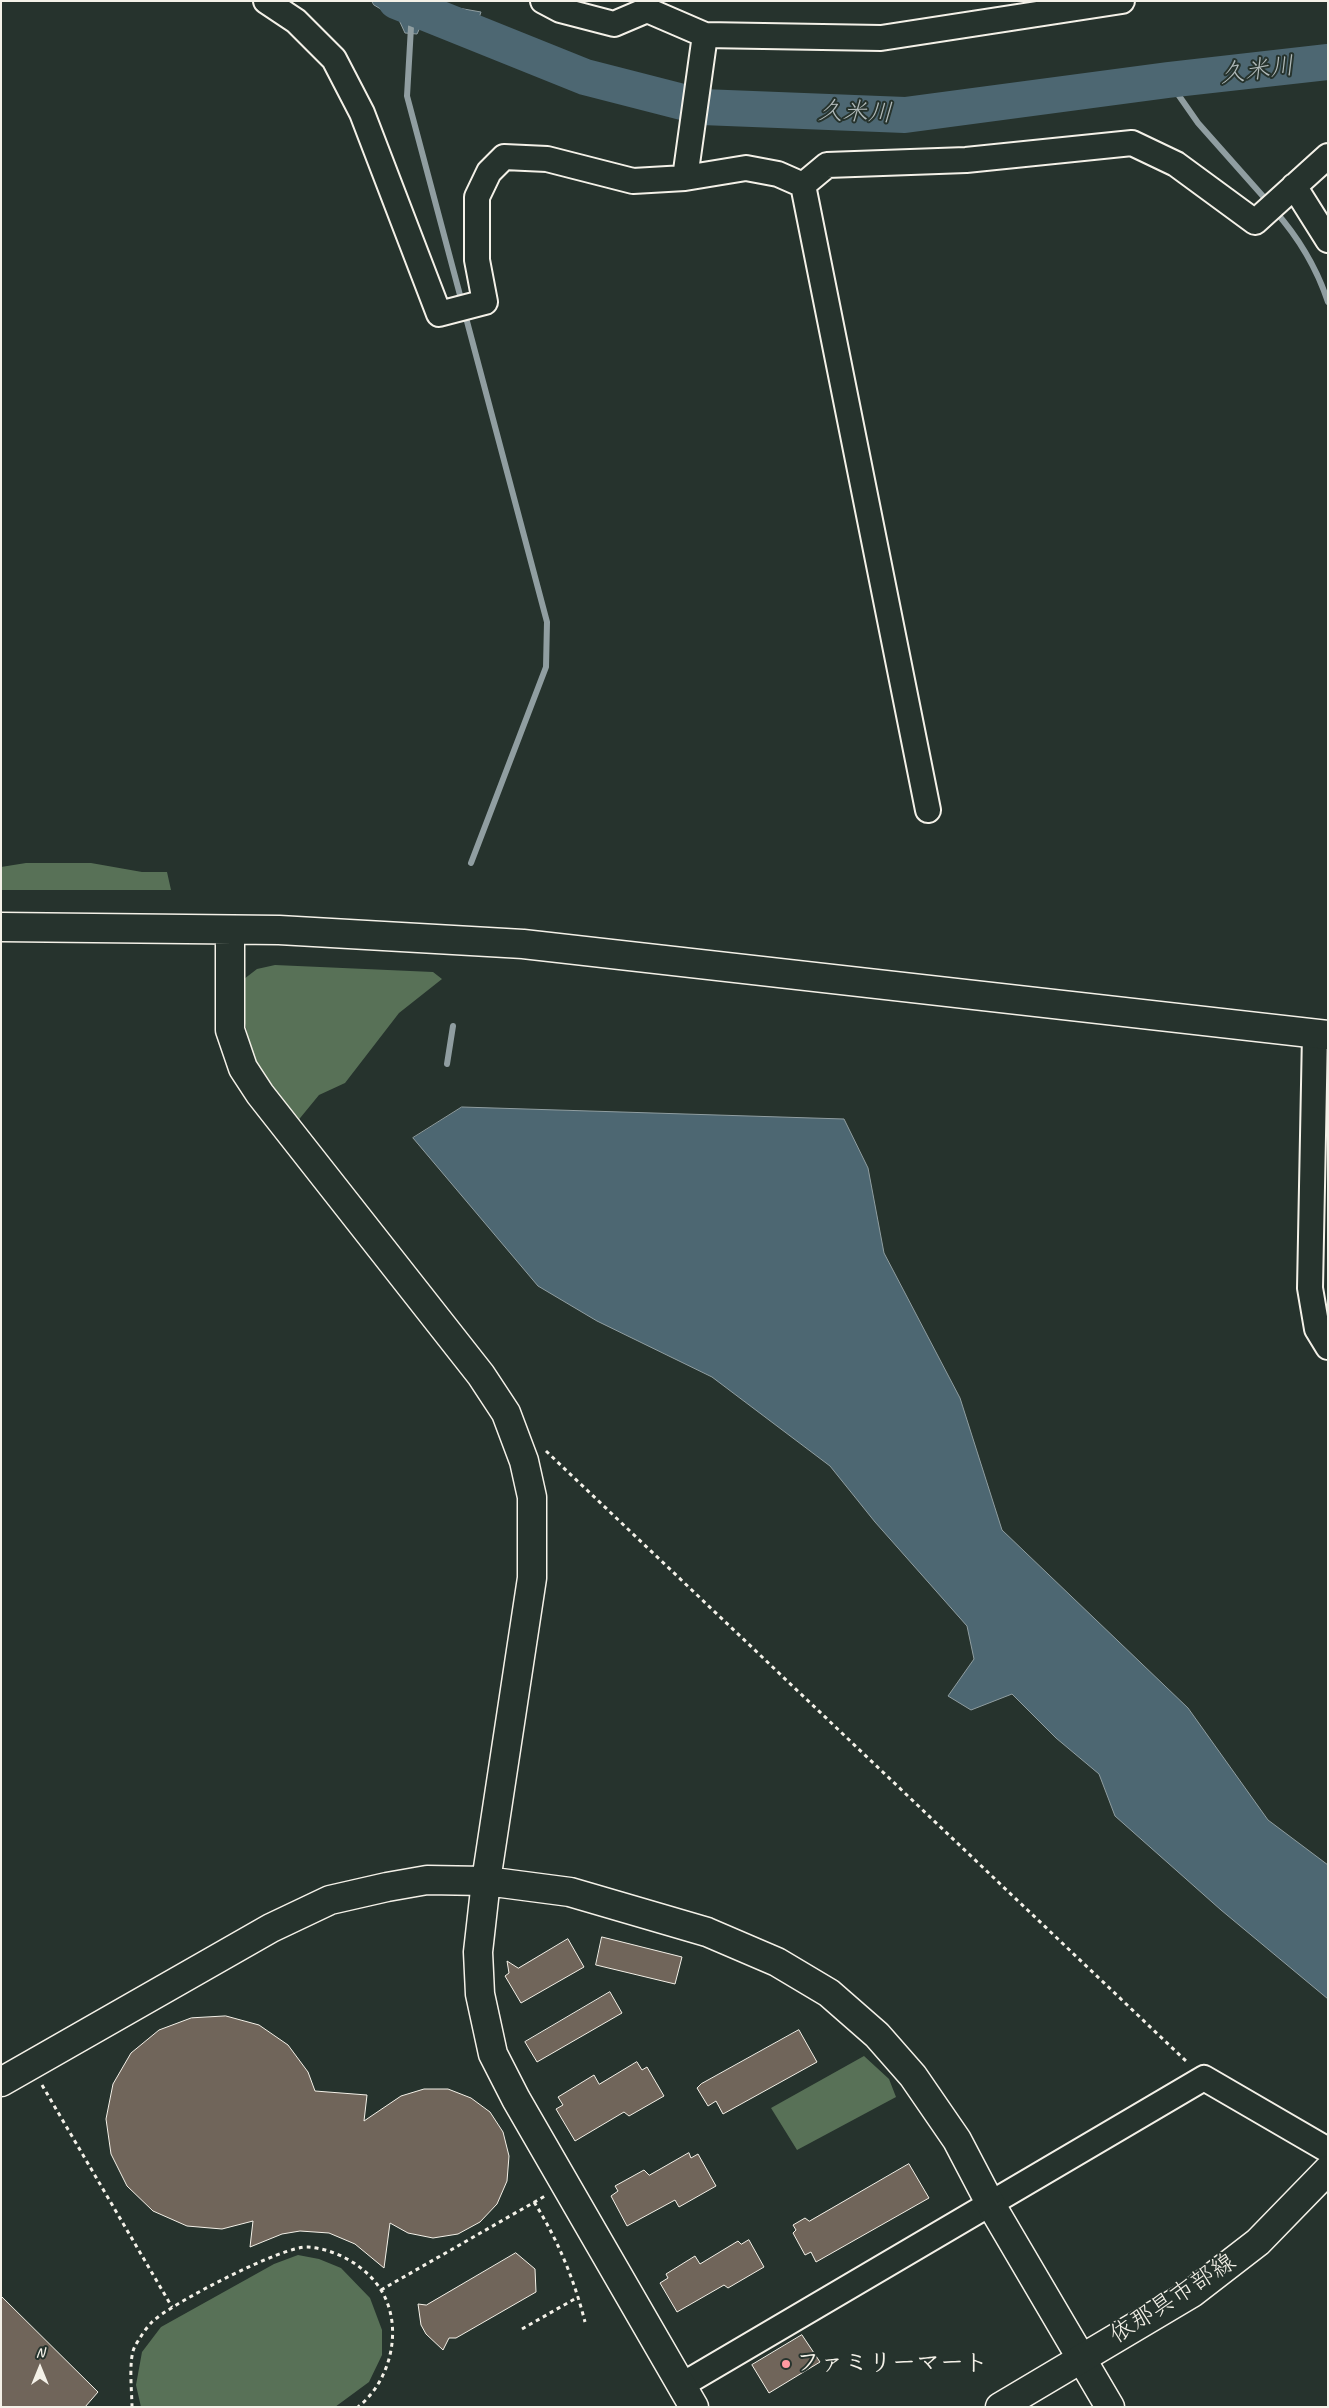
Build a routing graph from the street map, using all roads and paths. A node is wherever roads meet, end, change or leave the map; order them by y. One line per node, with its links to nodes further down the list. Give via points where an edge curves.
1 (266, 1): 6 (street, via 296,21 334,58 362,113 439,314 486,302 477,260 477,197 488,172 504,157 547,159 633,181)
2 (543, 1): 4 (street, via 560,10 614,24 647,10)
3 (1122, 1): 4 (street, via 881,38)
4 (705, 35): 6 (street)
5 (1328, 156): 8 (street)
6 (686, 170): 7 (street, via 746,168 778,174)
7 (803, 184): 8 (street, via 827,165 966,160 1132,143 1176,164 1255,222); 10 (street)
8 (1291, 189): 9 (street)
9 (1328, 240)
10 (928, 810)
11 (1, 927): 12 (street)
12 (230, 930): 13 (street, via 522,944); 16 (street, via 230,1030 243,1068 481,1375 506,1412 524,1462 532,1497 532,1578)
13 (1322, 1035): 14 (street, via 1310,1288 1317,1329)
14 (1328, 1347)
15 (542, 1447): 17 (path)
16 (486, 1881): 18 (street, via 427,1880 330,1900 271,1928); 24 (street, via 570,1892 707,1932 777,1962 829,1993 877,2035 914,2076 957,2140); 31 (street, via 478,1952 480,1994 493,2054 573,2200)
17 (1204, 2078): 20 (street); 24 (street)
18 (1, 2082)
19 (41, 2082): 27 (path)
20 (1328, 2150)
21 (1328, 2170): 30 (street, 依那具市部線, via 1258,2242 1192,2293)
22 (550, 2193): 23 (path)
23 (534, 2202): 25 (path); 26 (path, via 566,2260)
24 (990, 2203): 30 (street); 31 (street)
25 (381, 2290): 27 (path, via 349,2260 307,2246 262,2259); 33 (path, via 389,2314 391,2351 381,2382 370,2398)
26 (578, 2297): 28 (path); 29 (path)
27 (172, 2307): 32 (path, via 152,2322 134,2348)
28 (584, 2322)
29 (522, 2329)
30 (1081, 2357): 34 (street, 依那具市部線); 35 (street)
31 (688, 2396)
32 (132, 2407)
33 (358, 2407)
34 (1000, 2407)
35 (1110, 2407)

